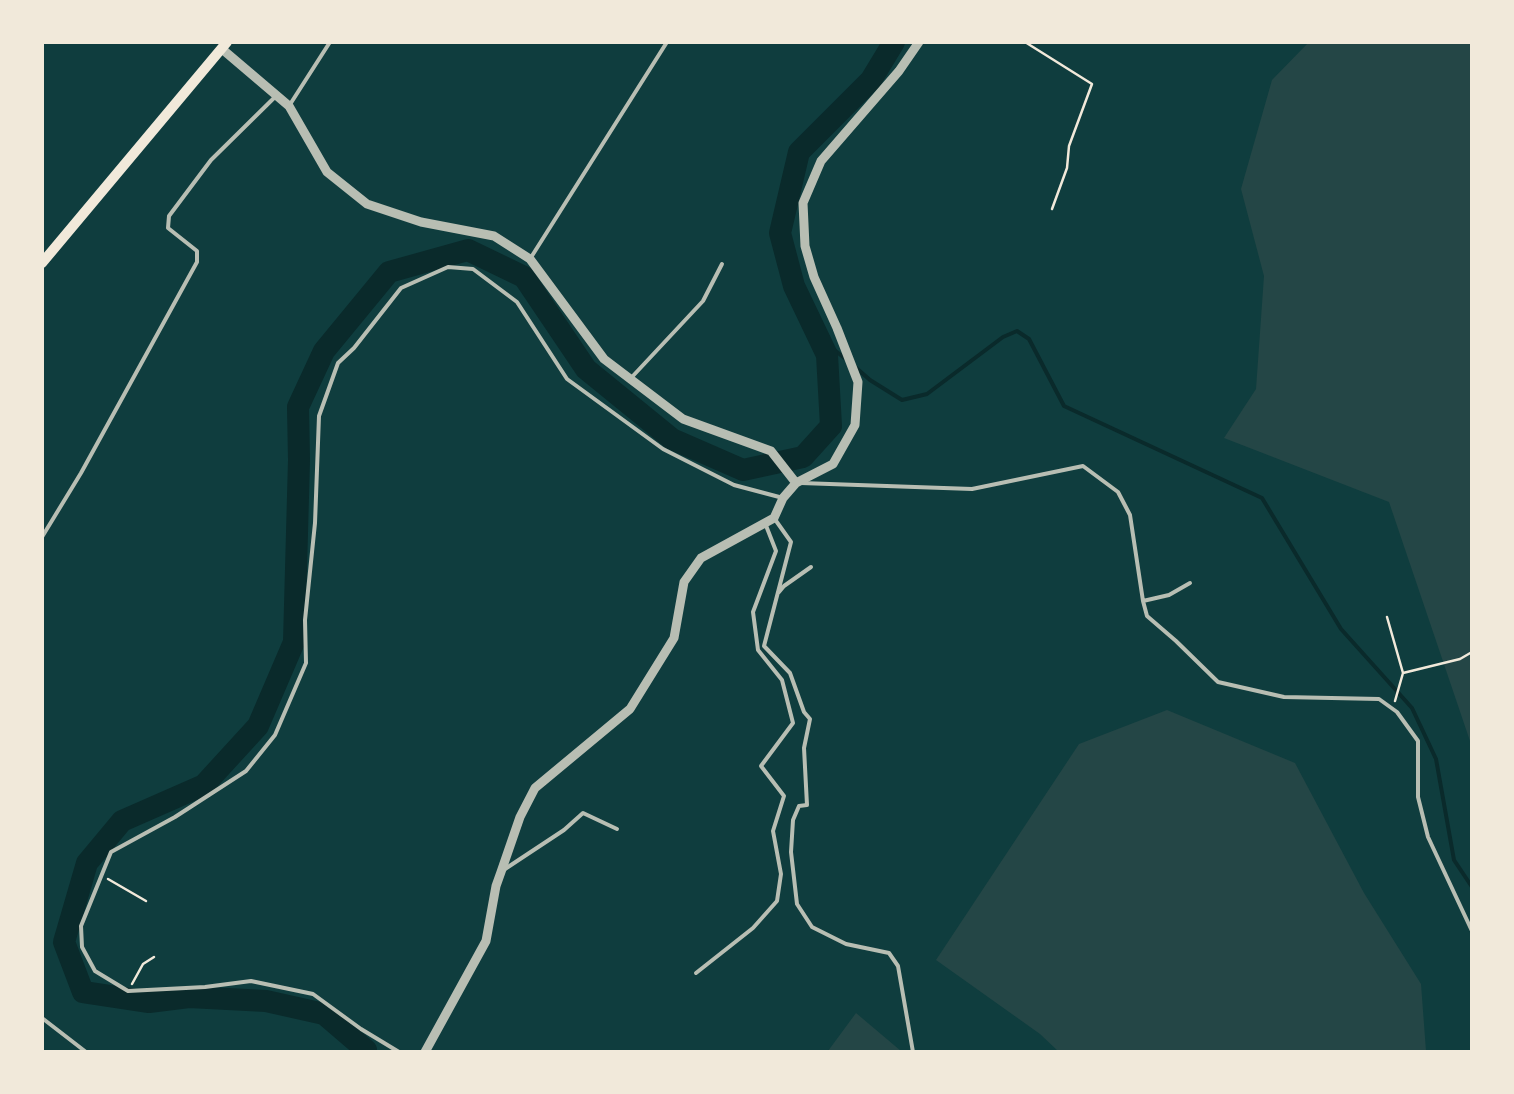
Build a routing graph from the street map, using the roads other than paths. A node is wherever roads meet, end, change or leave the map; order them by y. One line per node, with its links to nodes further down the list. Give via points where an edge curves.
1 (213, 42): 5 (main road)
2 (330, 42): 7 (lane)
3 (667, 42): 8 (lane)
4 (919, 42): 12 (street, via 899,72 821,161 803,203 805,246 814,277 858,382 855,425 834,464)
5 (225, 46): 6 (street); 9 (main road)
6 (277, 95): 7 (street); 15 (lane, via 211,160 169,216 168,228 197,252 197,262 81,473)
7 (289, 106): 8 (street, via 327,172 367,204 421,222 494,236)
8 (530, 259): 11 (street, via 604,359)
9 (42, 263)
10 (722, 264): 11 (lane, via 702,302)
11 (630, 379): 12 (street, via 683,419 770,451)
12 (796, 483): 13 (street); 19 (lane, via 972,489 1083,466 1118,492 1130,515)
13 (783, 498): 14 (street); 26 (lane, via 734,485 663,449 567,380 517,302 473,269 448,267 401,288 354,348 338,363 319,416 315,523 305,620 306,663 275,735 246,771 175,818 111,852 81,926 82,947 95,971 128,991 251,981 313,994)
14 (769, 521): 18 (lane, via 791,542); 21 (street, via 701,558 684,582 674,638 630,709 535,788 520,817); 23 (lane, via 776,551 753,612 758,650 782,680 793,723 761,766 784,796 773,831 781,874 777,901 753,928)
15 (42, 536)
16 (810, 567): 18 (lane)
17 (1190, 583): 19 (lane, via 1169,595)
18 (778, 594): 28 (lane, via 764,646 790,673 804,712 810,719 804,748 807,805 799,806 793,820 791,852 797,904 812,927 846,944 889,953 898,966)
19 (1143, 601): 22 (lane, via 1147,616 1218,682 1284,697 1379,700 1393,710 1418,741 1418,797 1428,837)
20 (617, 829): 21 (lane, via 582,813 564,830)
21 (501, 872): 27 (street, via 486,941)
22 (1472, 931)
23 (696, 973)
24 (42, 1018): 25 (lane)
25 (86, 1052)
26 (399, 1052)
27 (425, 1052)
28 (914, 1052)

